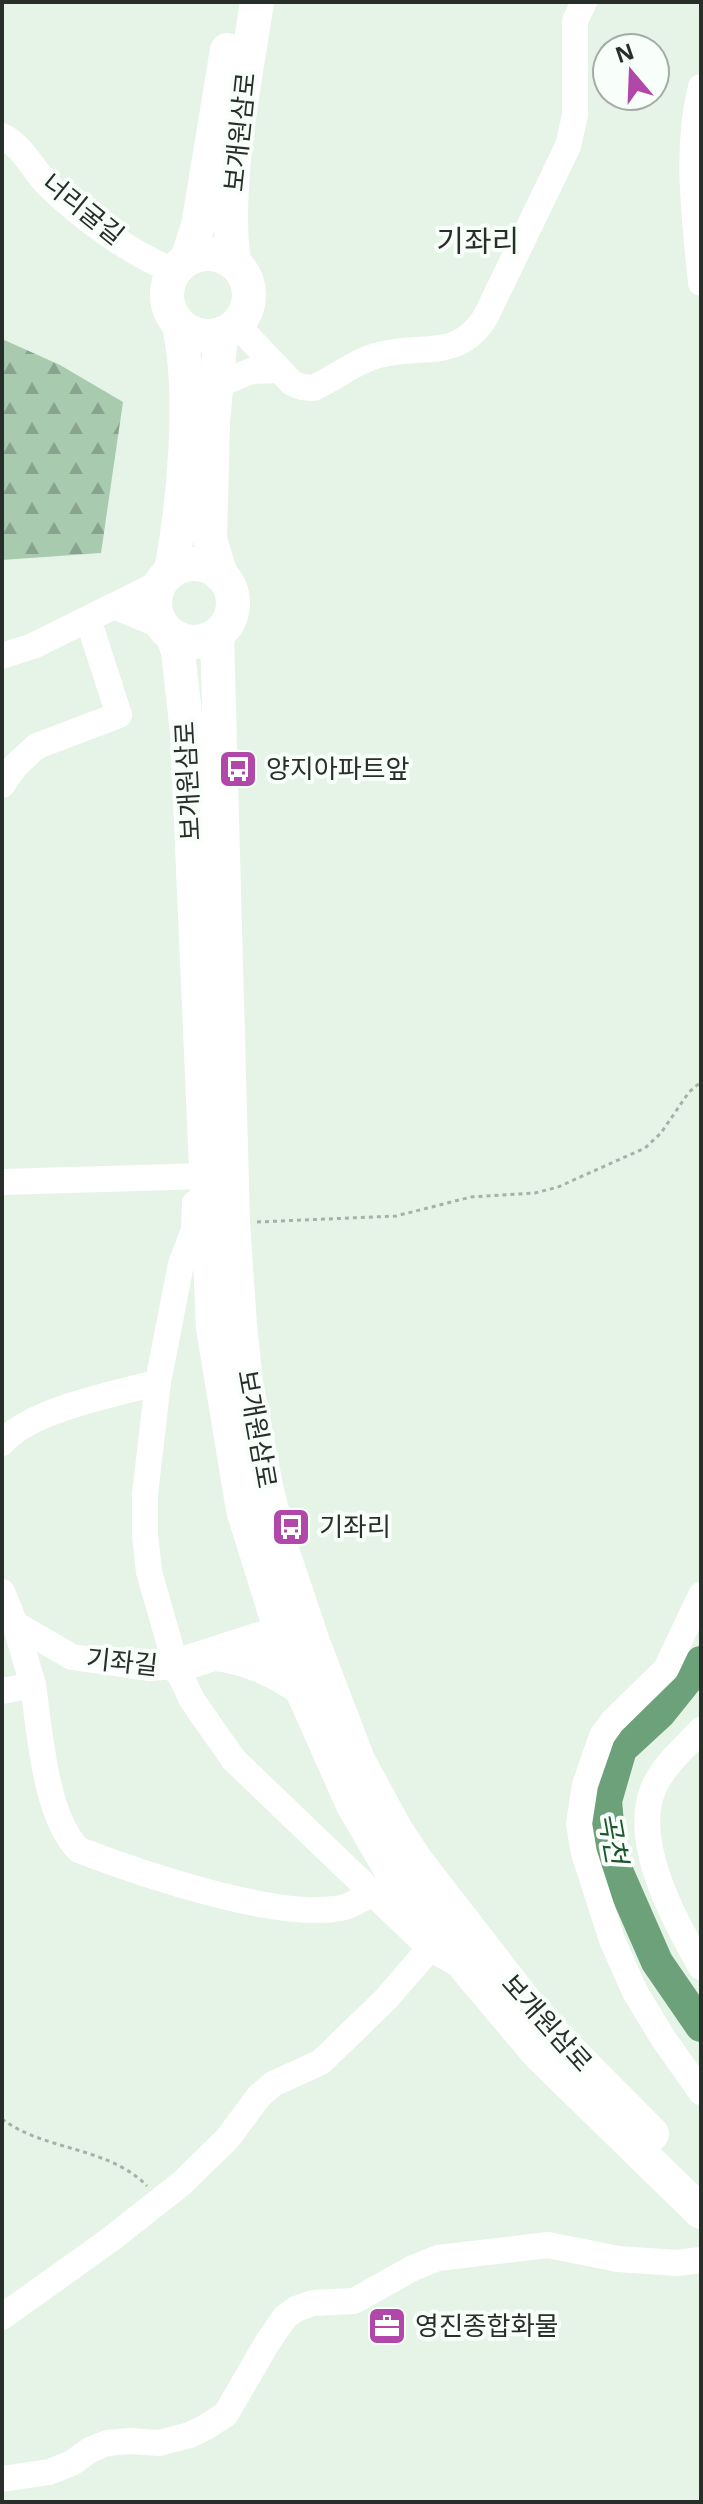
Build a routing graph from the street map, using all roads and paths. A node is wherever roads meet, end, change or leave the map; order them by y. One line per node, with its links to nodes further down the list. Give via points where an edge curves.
1 (234, 2): 7 (main road, 보개원삼로, via 198,226)
2 (257, 2): 6 (main road, 보개원삼로, via 237,139)
3 (584, 2): 11 (street, via 575,21 575,115 568,146 474,335 456,345 377,355 313,388 292,383)
4 (701, 87): 8 (street, via 695,111 693,196)
5 (2, 136): 7 (street, 너리굴길, via 13,141 69,204 148,261)
6 (234, 263): 7 (main road, via 212,254); 10 (main road, 보개원삼로, via 249,292 247,310)
7 (181, 265): 9 (main road, 보개원삼로, via 166,295)
8 (701, 283)
9 (179, 326): 10 (main road, via 203,337); 14 (main road, 보개원삼로, via 186,371 184,457 177,541)
10 (229, 330): 11 (street); 12 (main road, 보개원삼로)
11 (280, 370): 12 (street, via 251,371)
12 (215, 386): 13 (main road, 보개원삼로, via 210,539)
13 (221, 575): 14 (main road, via 198,564 182,566); 18 (main road, 보개원삼로, via 233,605)
14 (166, 577): 15 (street); 17 (main road, 보개원삼로, via 154,600 157,618)
15 (116, 607): 16 (street); 17 (street)
16 (88, 619): 19 (street); 20 (street, via 119,715 37,746)
17 (167, 631): 18 (main road, via 193,642); 22 (main road, 보개원삼로, via 178,652 187,732)
18 (217, 634): 24 (main road, 보개원삼로)
19 (2, 656)
20 (2, 785)
21 (701, 1082): 24 (path, via 645,1148 558,1187 471,1197 396,1216)
22 (200, 1176): 23 (street); 25 (street, 보개원삼로, via 194,1230 181,1264); 27 (main road, 보개원삼로, via 220,1385 243,1510)
23 (2, 1182)
24 (233, 1222): 31 (main road, 보개원삼로, via 246,1383 284,1556)
25 (158, 1382): 26 (street, via 32,1419); 33 (street, 보개원삼로, via 145,1535 149,1572)
26 (2, 1443)
27 (261, 1569): 31 (main road, 보개원삼로); 32 (main road, via 247,1621)
28 (2, 1592): 30 (street)
29 (701, 1595): 42 (street, via 666,1669 602,1736 585,1785 579,1824 612,1940 635,1992)
30 (15, 1624): 33 (street, 기좌길, via 72,1657 148,1668); 34 (street)
31 (294, 1628): 32 (main road); 35 (main road, 보개원삼로); 44 (main road, 보개원삼로, via 358,1760 417,1862 558,2039)
32 (215, 1654): 33 (main road); 35 (main road, via 262,1665)
33 (176, 1666): 38 (street, 보개원삼로, via 192,1700 234,1760)
34 (33, 1685): 36 (street); 38 (street, via 49,1794 67,1839 79,1850 252,1903 319,1910 346,1907)
35 (301, 1688): 41 (main road, 보개원삼로, via 372,1842)
36 (2, 1691)
37 (701, 1730): 40 (street, via 655,1786 648,1830 664,1894)
38 (373, 1893): 39 (street, 보개원삼로)
39 (430, 1948): 41 (street, 보개원삼로); 45 (street, via 340,2045 321,2062 259,2096 228,2138)
40 (701, 1967)
41 (468, 1970): 46 (main road, 보개원삼로, via 538,2053)
42 (701, 2092)
43 (2, 2119): 45 (path, via 91,2153 138,2177)
44 (701, 2182)
45 (161, 2200): 48 (street)
46 (701, 2212)
47 (701, 2260): 49 (street, via 618,2259 548,2245 438,2258 354,2301 313,2303 285,2317 226,2414 206,2427 159,2443 107,2443 49,2472)
48 (2, 2317)
49 (2, 2479)

